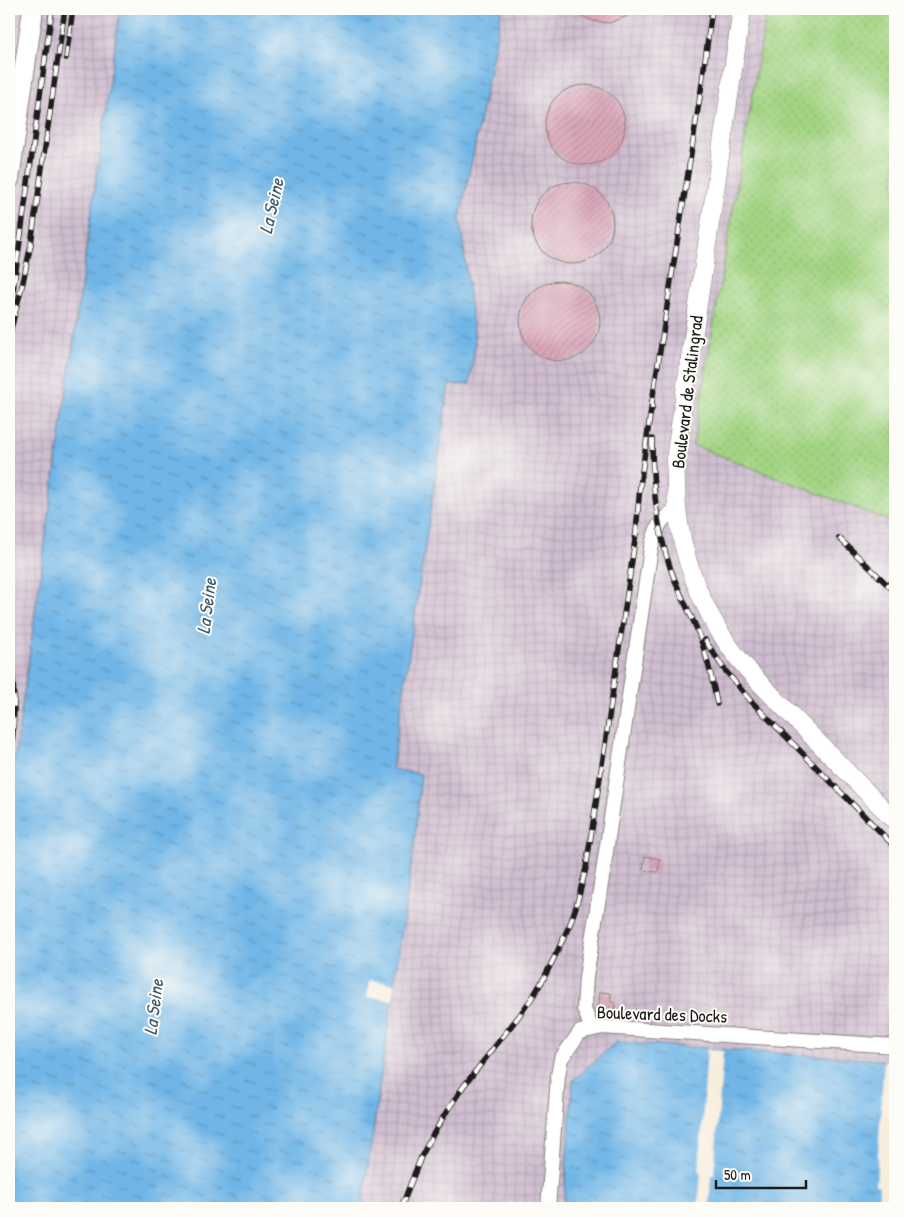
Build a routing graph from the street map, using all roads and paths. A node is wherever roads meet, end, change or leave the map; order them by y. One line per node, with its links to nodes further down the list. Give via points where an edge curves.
1 (33, 9): 3 (main road)
2 (742, 9): 4 (street, Boulevard de Stalingrad, via 675,459)
3 (9, 179)
4 (677, 509): 5 (street, Boulevard de Stalingrad, via 693,577 728,645 758,681); 6 (street, via 658,525 651,548 586,978 584,1009)
5 (895, 821)
6 (592, 1030): 7 (street, Boulevard des Docks, via 602,1028); 8 (street, Boulevard des Docks, via 580,1032 561,1059)
7 (895, 1046)
8 (548, 1208)

